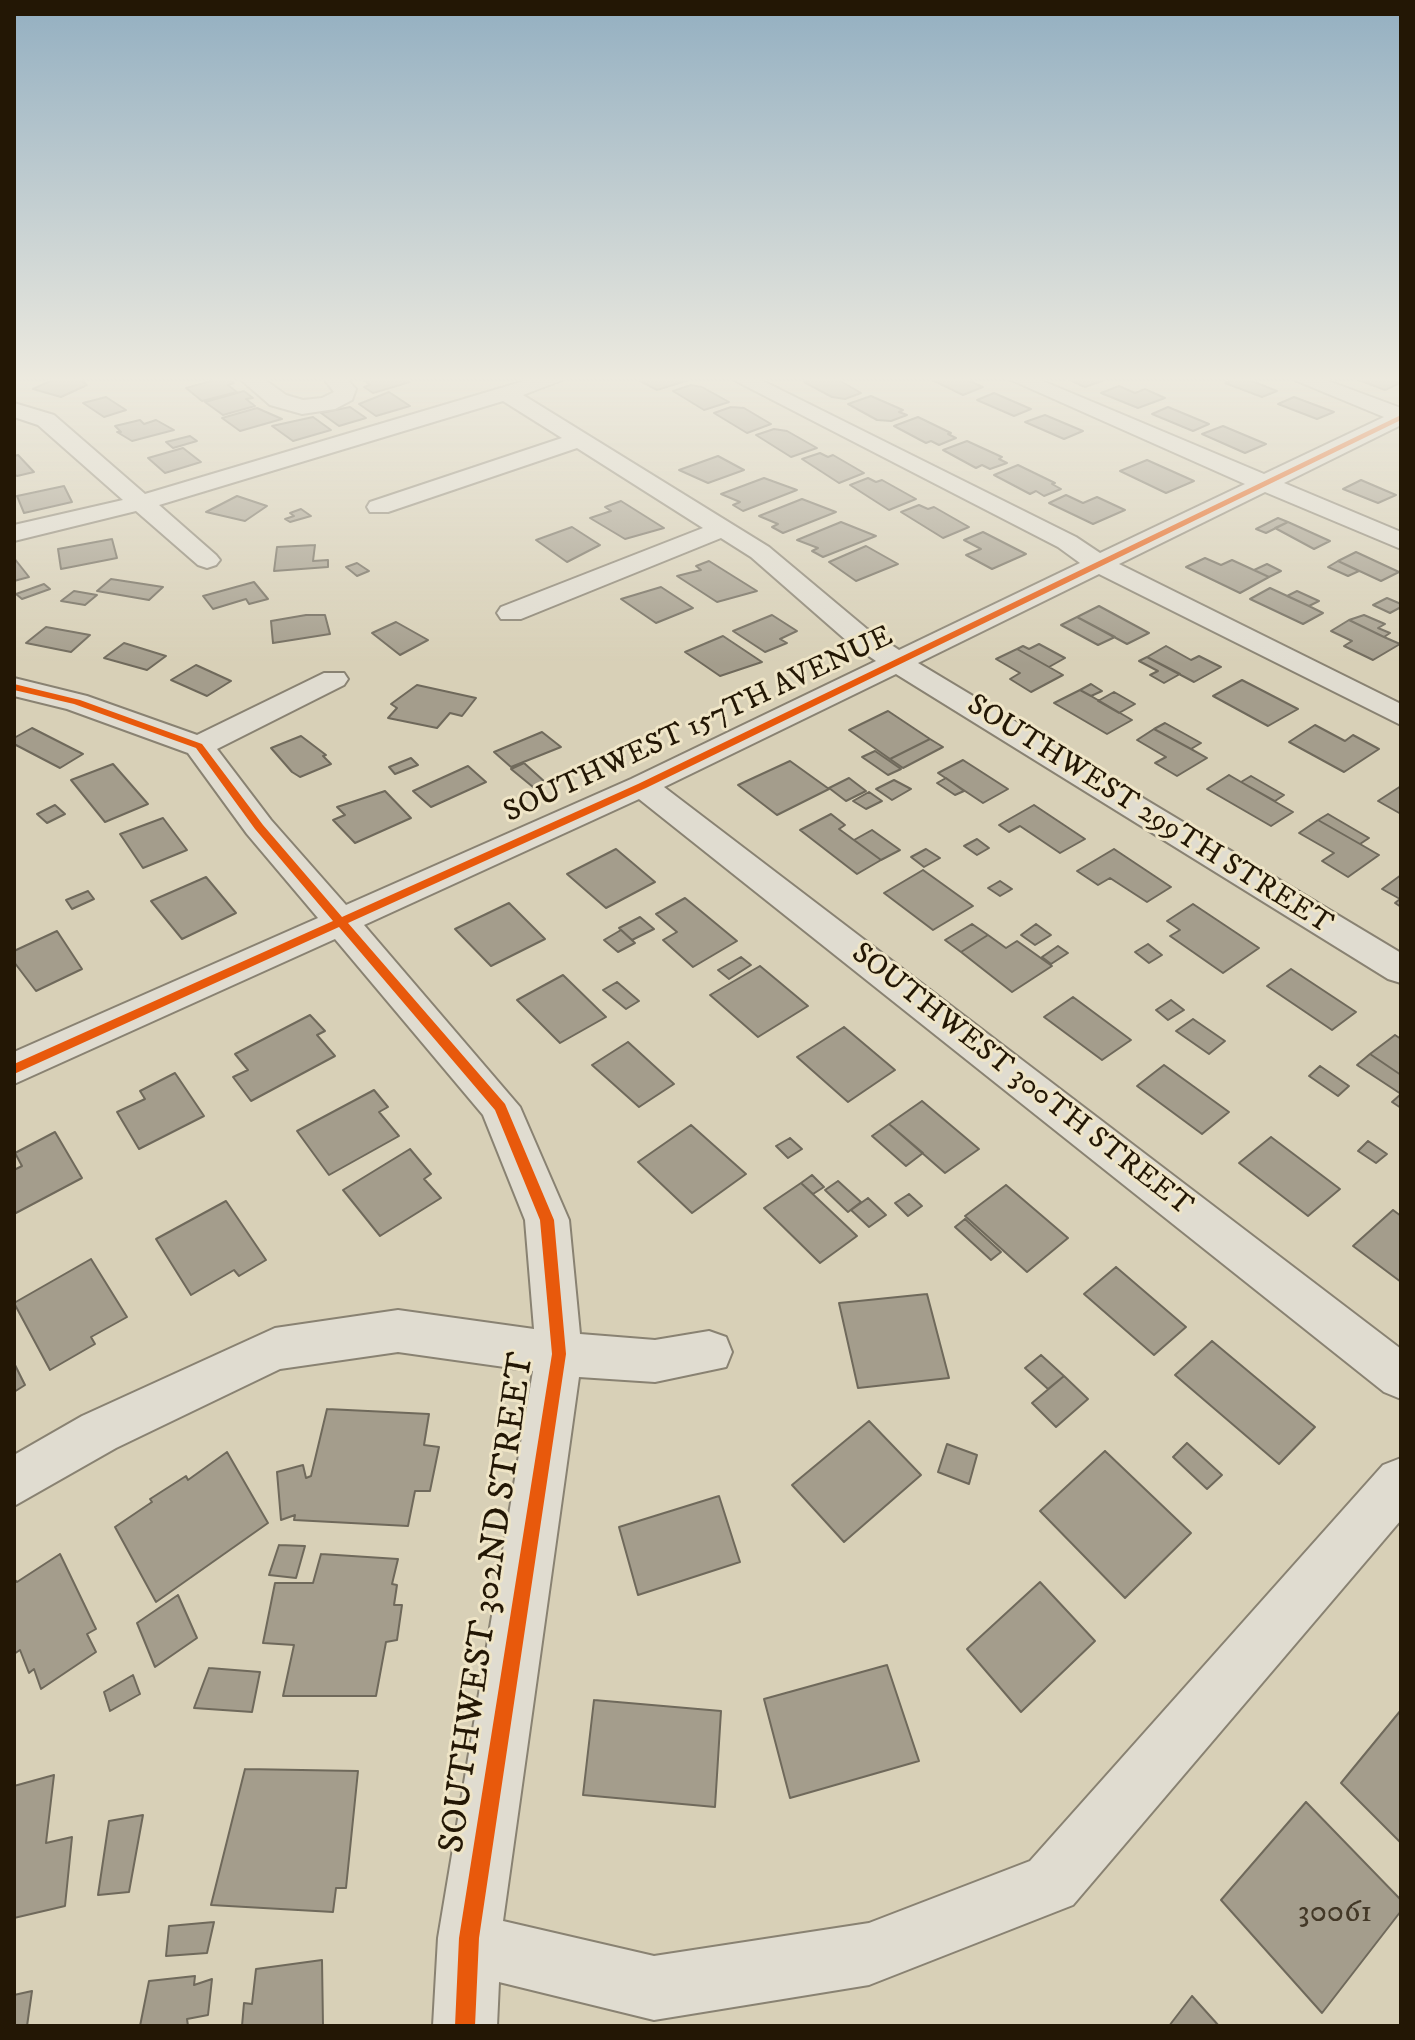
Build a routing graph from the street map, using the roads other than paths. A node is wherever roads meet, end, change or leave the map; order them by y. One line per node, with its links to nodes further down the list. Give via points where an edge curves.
1 (107, 474): 9 (street)
2 (237, 474): 9 (street)
3 (477, 474): 10 (street)
4 (631, 474): 11 (street, SOUTHWEST 299TH STREET)
5 (932, 474): 15 (street, via 1067,542)
6 (1241, 474): 8 (street)
7 (1284, 474): 8 (street, SOUTHWEST 157TH AVENUE)
8 (1264, 484): 13 (street); 15 (street, SOUTHWEST 157TH AVENUE)
9 (140, 503): 12 (street); 14 (street)
10 (379, 507)
11 (722, 529): 16 (street); 17 (street, SOUTHWEST 299TH STREET, via 760,552)
12 (14, 533)
13 (1401, 541)
14 (207, 560)
15 (1099, 564): 17 (street, SOUTHWEST 157TH AVENUE); 20 (street)
16 (511, 613)
17 (897, 662): 22 (street, SOUTHWEST 157TH AVENUE); 24 (street, SOUTHWEST 299TH STREET)
18 (334, 679): 21 (street)
19 (14, 687): 21 (street, via 77,702)
20 (1401, 716)
21 (199, 746): 23 (street, SOUTHWEST 302ND STREET, via 259,827)
22 (642, 786): 23 (street, SOUTHWEST 157TH AVENUE); 28 (street, SOUTHWEST 300TH STREET)
23 (342, 919): 25 (street, SOUTHWEST 157TH AVENUE); 27 (street, SOUTHWEST 302ND STREET, via 500,1107 547,1220)
24 (1401, 970)
25 (14, 1069)
26 (709, 1352): 27 (street, via 655,1361)
27 (559, 1354): 29 (street, via 398,1331 275,1349 99,1432); 31 (street, SOUTHWEST 302ND STREET)
28 (1401, 1377)
29 (14, 1482)
30 (1401, 1482): 31 (street, via 1051,1883 869,1954 654,1988 511,1956)
31 (469, 1938): 32 (street, SOUTHWEST 302ND STREET)
32 (465, 2026)

